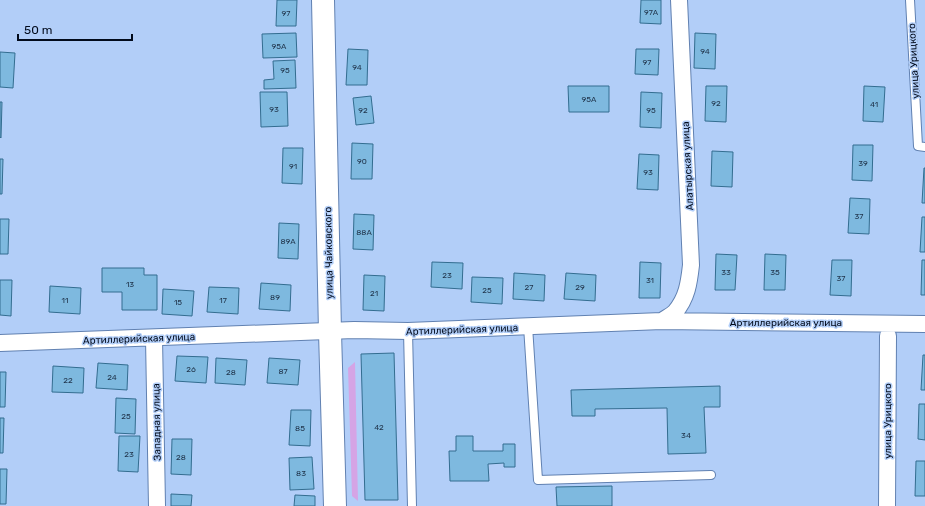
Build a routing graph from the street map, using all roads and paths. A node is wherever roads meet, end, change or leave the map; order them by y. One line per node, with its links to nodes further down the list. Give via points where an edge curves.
1 (323, 0): 9 (street, улица Чайковского)
2 (679, 0): 5 (street, Алатырская улица, via 691,265 683,301 674,313)
3 (910, 0): 4 (lane, улица Урицкого)
4 (921, 147)
5 (662, 321): 6 (street, Артиллерийская улица); 7 (street, Артиллерийская улица)
6 (925, 324)
7 (528, 326): 8 (street, Артиллерийская улица); 13 (lane, via 538,480)
8 (408, 331): 9 (street, Артиллерийская улица); 16 (lane)
9 (330, 332): 11 (street, Артиллерийская улица); 15 (street, улица Чайковского)
10 (888, 336): 17 (street, улица Урицкого)
11 (154, 338): 12 (street, Артиллерийская улица); 14 (street, Западная улица)
12 (0, 343)
13 (710, 475)
14 (157, 506)
15 (335, 506)
16 (412, 506)
17 (887, 506)

